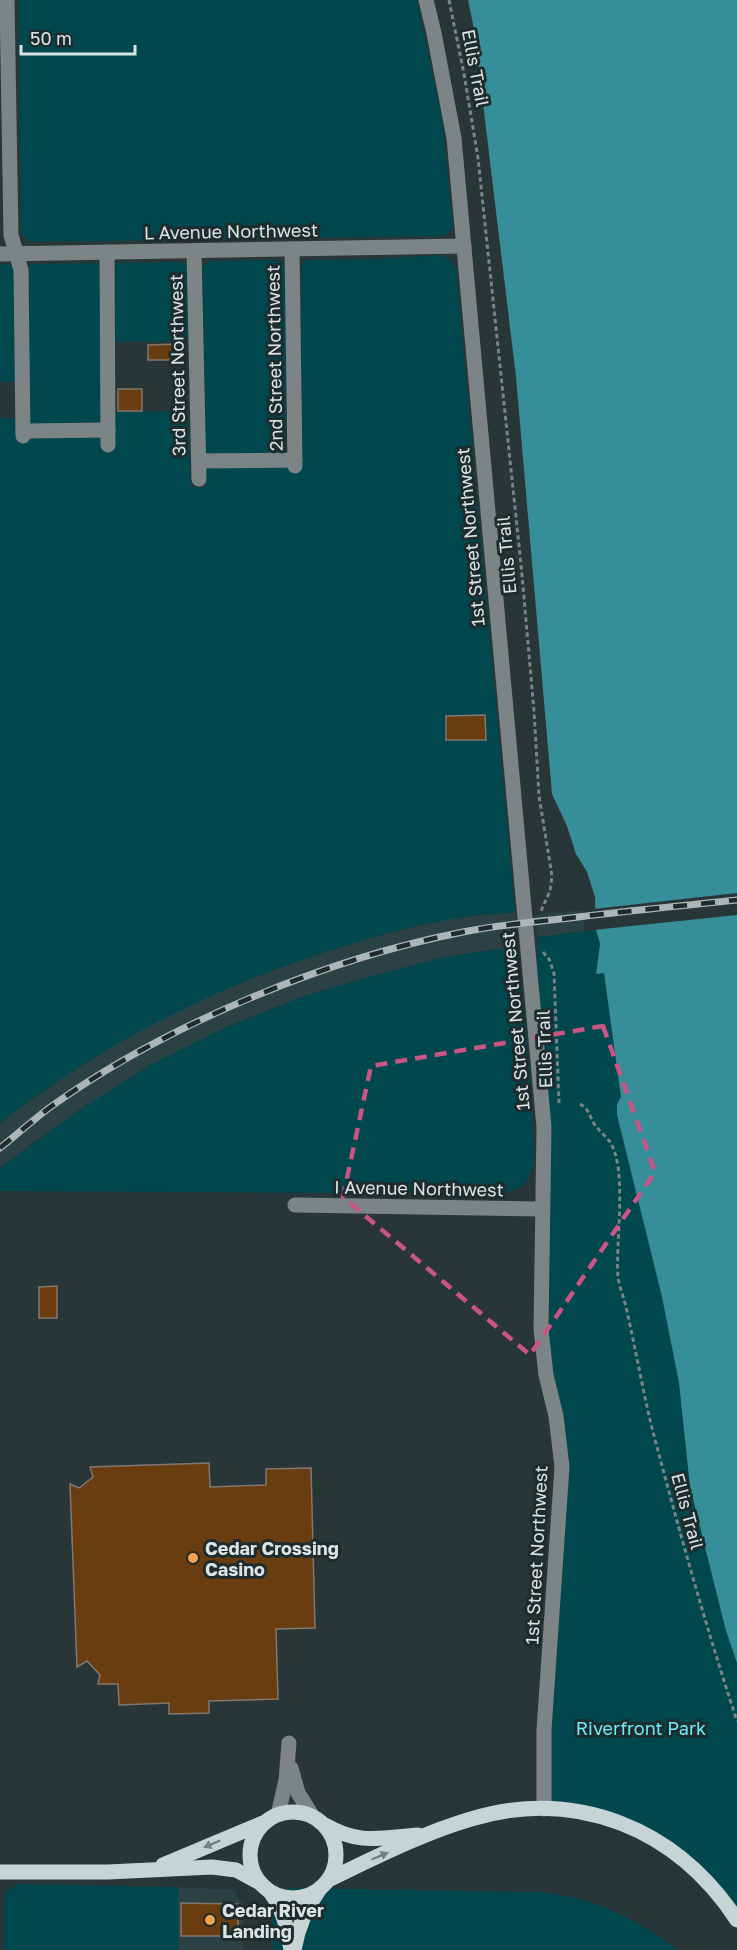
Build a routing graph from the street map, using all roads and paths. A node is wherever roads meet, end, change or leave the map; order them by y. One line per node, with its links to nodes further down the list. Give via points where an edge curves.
1 (7, 0): 8 (street)
2 (426, 0): 4 (street, 1st Street Northwest, via 454,138)
3 (448, 0): 11 (path, Ellis Trail, via 478,158 520,564 539,796 551,870 550,891)
4 (464, 246): 5 (street, L Avenue Northwest); 16 (street, 1st Street Northwest, via 543,1104)
5 (292, 249): 6 (street, L Avenue Northwest); 9 (street, 2nd Street Northwest, via 295,463)
6 (195, 251): 7 (street, L Avenue Northwest); 9 (street, 3rd Street Northwest)
7 (107, 252): 8 (street, L Avenue Northwest); 8 (street, via 108,438 23,434 21,279 19,262)
8 (8, 254)
9 (199, 461): 10 (street, 3rd Street Northwest)
10 (199, 479)
11 (538, 917)
12 (540, 945): 13 (path, Ellis Trail, via 554,973)
13 (559, 1103)
14 (580, 1104): 17 (path, Ellis Trail, via 589,1110 596,1126 611,1142 615,1155 620,1177 620,1286 683,1548)
15 (295, 1205): 16 (street, I Avenue Northwest)
16 (542, 1209): 18 (street, 1st Street Northwest, via 541,1329 562,1467 544,1730)
17 (737, 1721)
18 (544, 1809): 21 (main road, via 472,1818); 26 (main road, via 583,1811 606,1818 670,1848 700,1874)
19 (272, 1818): 20 (main road, via 284,1812 299,1812); 20 (street, via 289,1751 298,1793); 22 (main road, one-way to 22); 25 (main road, via 259,1827 249,1856 252,1870)
20 (319, 1821): 21 (main road, via 343,1835 361,1839); 24 (main road, via 332,1835 336,1848 336,1861)
21 (432, 1834): 24 (main road, one-way to 21)
22 (149, 1870): 23 (main road); 25 (main road, via 236,1870)
23 (0, 1872)
24 (324, 1884): 25 (main road, via 300,1898 285,1898); 27 (main road, via 302,1920)
25 (265, 1888): 27 (main road, via 285,1917)
26 (737, 1920)
27 (293, 1950)

